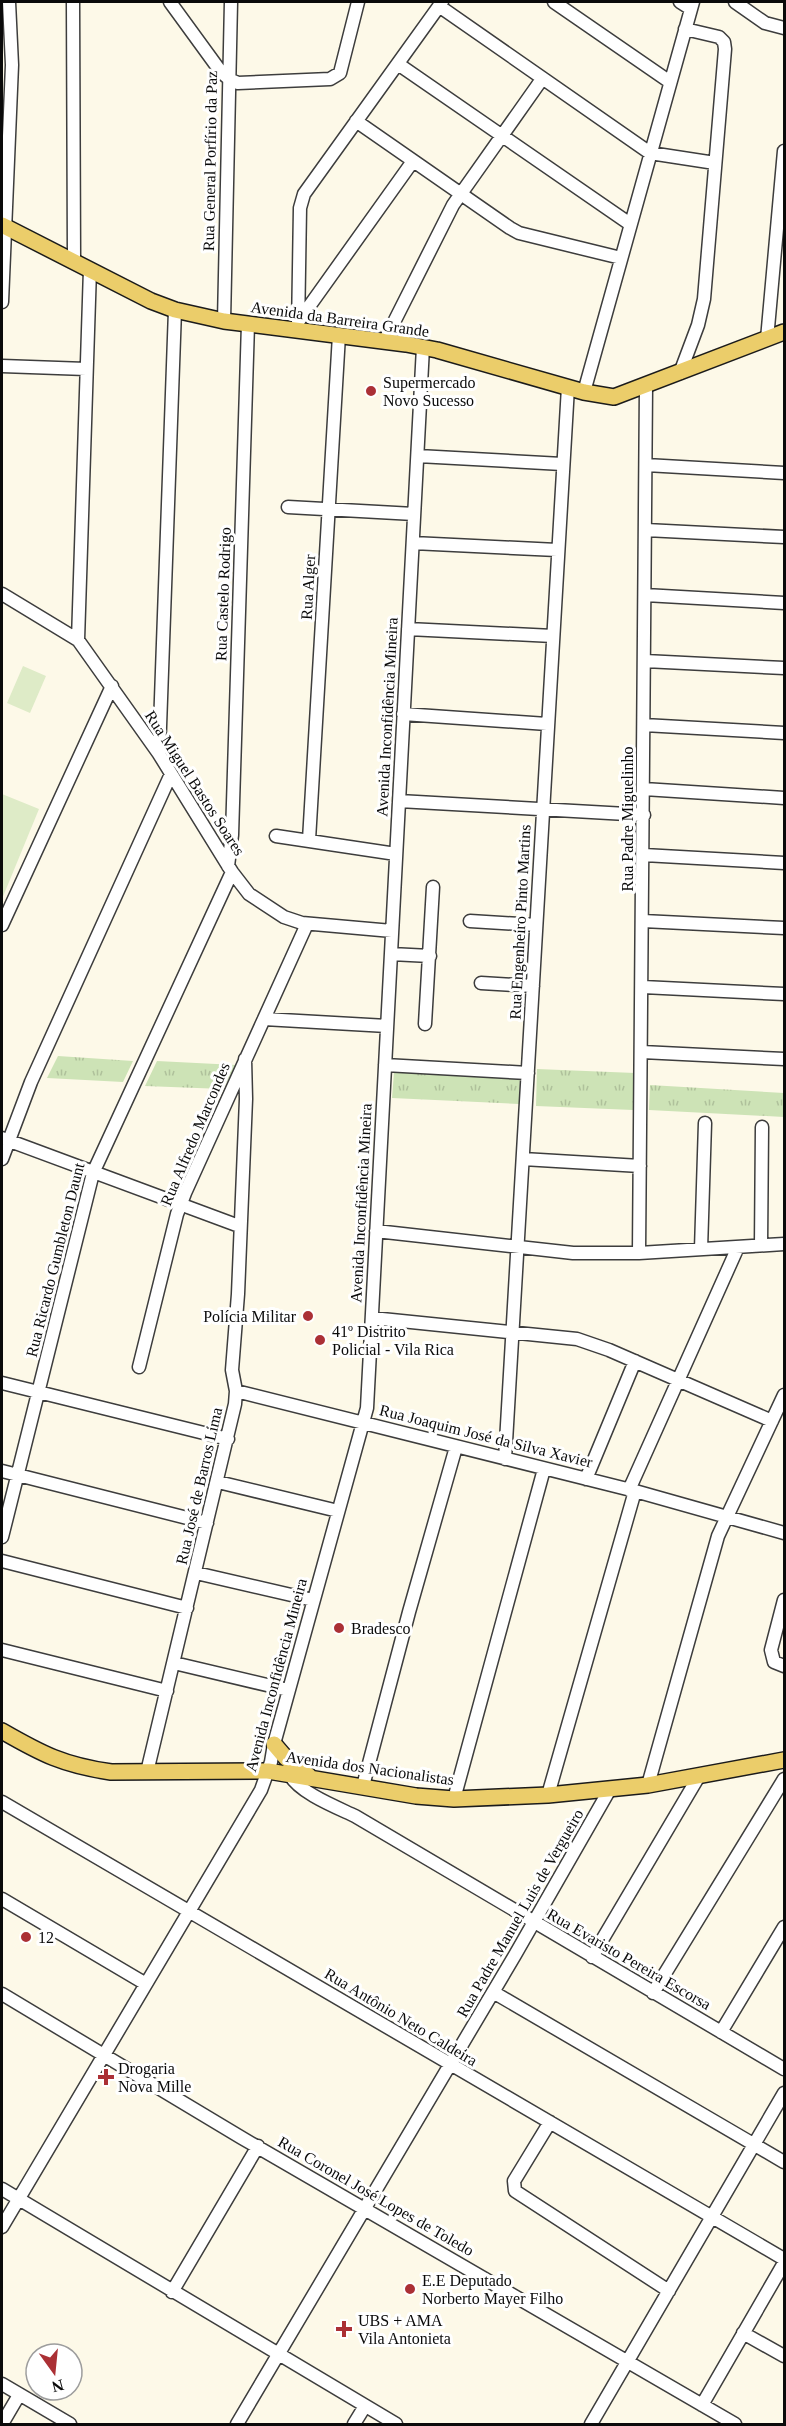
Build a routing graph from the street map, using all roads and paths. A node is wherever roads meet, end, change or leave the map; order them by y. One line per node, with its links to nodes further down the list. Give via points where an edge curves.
1 (9, 2): 25 (street, via 12,65)
2 (73, 2): 27 (street)
3 (170, 2): 15 (street)
4 (231, 2): 15 (street, Rua General Porfírio da Paz)
5 (358, 2): 15 (street, via 340,73 330,80)
6 (554, 2): 16 (street)
7 (680, 2): 10 (street)
8 (735, 2): 11 (street, via 765,23)
9 (440, 4): 13 (street); 14 (street)
10 (692, 5): 12 (street)
11 (784, 28)
12 (685, 29): 16 (street); 22 (street, via 719,37 724,42)
13 (398, 64): 17 (street); 18 (street)
14 (542, 79): 18 (street); 20 (street)
15 (229, 80): 31 (street, Rua General Porfírio da Paz)
16 (670, 82): 20 (street)
17 (356, 121): 21 (street); 33 (street, via 302,200)
18 (502, 137): 23 (street); 24 (street)
19 (784, 151): 36 (street)
20 (650, 153): 22 (street); 24 (street)
21 (413, 161): 23 (street); 33 (street)
22 (714, 163): 41 (street, via 702,312)
23 (460, 194): 26 (street, via 519,233); 37 (street)
24 (630, 224): 26 (street)
25 (3, 226): 27 (main road, Avenida da Barreira Grande); 29 (street)
26 (621, 258): 44 (street)
27 (74, 260): 28 (main road, Avenida da Barreira Grande)
28 (90, 269): 30 (main road, Avenida da Barreira Grande); 40 (street)
29 (2, 302)
30 (175, 310): 31 (main road, Avenida da Barreira Grande); 69 (street)
31 (224, 321): 32 (main road, Avenida da Barreira Grande)
32 (248, 324): 33 (main road, Avenida da Barreira Grande); 81 (street, Rua Castelo Rodrigo)
33 (298, 326): 35 (main road, Avenida da Barreira Grande)
34 (784, 332): 36 (main road, Avenida da Barreira Grande)
35 (339, 335): 37 (main road, Avenida da Barreira Grande); 50 (street, Rua Alger)
36 (767, 339): 41 (main road, Avenida da Barreira Grande)
37 (385, 340): 38 (main road, Avenida da Barreira Grande)
38 (423, 347): 43 (main road, Avenida da Barreira Grande); 45 (street, Avenida Inconfidência Mineira)
39 (2, 366): 40 (street)
40 (86, 369): 61 (street)
41 (680, 373): 42 (main road, Avenida da Barreira Grande)
42 (646, 386): 44 (main road, Avenida da Barreira Grande, via 619,397); 47 (street, Rua Padre Miguelinho)
43 (568, 387): 44 (main road, Avenida da Barreira Grande); 46 (street, Rua Engenheiro Pinto Martins)
44 (584, 392)
45 (418, 456): 46 (street); 51 (street, Avenida Inconfidência Mineira)
46 (562, 464): 55 (street, Rua Engenheiro Pinto Martins)
47 (646, 465): 48 (street); 52 (street, Rua Padre Miguelinho)
48 (784, 473)
49 (288, 507): 50 (street)
50 (328, 509): 51 (street); 77 (street, Rua Alger)
51 (414, 514): 54 (street, Avenida Inconfidência Mineira)
52 (646, 530): 53 (street); 57 (street, Rua Padre Miguelinho)
53 (784, 537)
54 (413, 543): 55 (street); 59 (street, Avenida Inconfidência Mineira)
55 (557, 550): 60 (street, Rua Engenheiro Pinto Martins)
56 (2, 594): 61 (street, Rua Miguel Bastos Soares)
57 (645, 595): 58 (street); 62 (street, Rua Padre Miguelinho)
58 (784, 603)
59 (408, 629): 60 (street); 65 (street, Avenida Inconfidência Mineira)
60 (553, 636): 66 (street, Rua Engenheiro Pinto Martins)
61 (78, 640): 64 (street, Rua Miguel Bastos Soares)
62 (645, 661): 63 (street); 67 (street, Rua Padre Miguelinho)
63 (784, 668)
64 (112, 686): 69 (street, Rua Miguel Bastos Soares); 87 (street)
65 (403, 714): 66 (street); 73 (street, Avenida Inconfidência Mineira)
66 (547, 724): 74 (street, Rua Engenheiro Pinto Martins)
67 (644, 725): 68 (street); 71 (street, Rua Padre Miguelinho)
68 (784, 733)
69 (159, 754): 70 (street, Rua Miguel Bastos Soares)
70 (171, 774): 81 (street, Rua Miguel Bastos Soares); 106 (street)
71 (644, 789): 72 (street); 75 (street, Rua Padre Miguelinho)
72 (784, 798)
73 (399, 801): 74 (street); 78 (street, Avenida Inconfidência Mineira)
74 (543, 810): 75 (street); 86 (street, Rua Engenheiro Pinto Martins)
75 (644, 815): 79 (street, Rua Padre Miguelinho)
76 (276, 836): 77 (street)
77 (309, 840): 78 (street)
78 (396, 854): 89 (street, Avenida Inconfidência Mineira)
79 (644, 855): 80 (street); 84 (street, Rua Padre Miguelinho)
80 (784, 863)
81 (230, 869): 85 (street, Rua Miguel Bastos Soares, via 249,894 284,916); 110 (street, Rua Ricardo Gumbleton Daunt)
82 (433, 887): 91 (street)
83 (470, 921): 86 (street)
84 (643, 921): 88 (street); 94 (street, Rua Padre Miguelinho)
85 (307, 924): 89 (street, Rua Miguel Bastos Soares); 96 (street, Rua Alfredo Marcondes)
86 (536, 924): 93 (street, Rua Engenheiro Pinto Martins)
87 (2, 925)
88 (784, 928)
89 (392, 931): 90 (street, Avenida Inconfidência Mineira)
90 (391, 954): 91 (street); 98 (street, Avenida Inconfidência Mineira)
91 (430, 956): 97 (street)
92 (481, 983): 93 (street)
93 (533, 986): 103 (street, Rua Engenheiro Pinto Martins)
94 (642, 987): 95 (street); 99 (street, Rua Padre Miguelinho)
95 (784, 994)
96 (264, 1019): 98 (street); 100 (street, Rua Alfredo Marcondes)
97 (425, 1024)
98 (387, 1026): 102 (street, Avenida Inconfidência Mineira)
99 (642, 1052): 101 (street); 109 (street, Rua Padre Miguelinho)
100 (245, 1059): 111 (street, Rua Alfredo Marcondes); 112 (street, Rua José de Barros Lima)
101 (784, 1059)
102 (385, 1065): 103 (street); 113 (street, Avenida Inconfidência Mineira)
103 (528, 1073): 108 (street, Rua Engenheiro Pinto Martins)
104 (705, 1123): 118 (street)
105 (762, 1127): 115 (street)
106 (5, 1139): 107 (street); 110 (street)
107 (2, 1159)
108 (523, 1159): 109 (street); 117 (street, Rua Engenheiro Pinto Martins)
109 (640, 1166): 119 (street, Rua Padre Miguelinho)
110 (93, 1173): 111 (street); 127 (street, Rua Ricardo Gumbleton Daunt)
111 (181, 1205): 112 (street); 123 (street, Rua Alfredo Marcondes)
112 (239, 1226): 126 (street, Rua José de Barros Lima, via 232,1370)
113 (376, 1231): 117 (street); 120 (street, Avenida Inconfidência Mineira)
114 (784, 1244): 115 (street)
115 (761, 1245): 116 (street)
116 (738, 1247): 118 (street); 124 (street)
117 (519, 1248): 119 (street); 121 (street, Rua Engenheiro Pinto Martins)
118 (701, 1249): 119 (street)
119 (639, 1253)
120 (372, 1318): 121 (street); 130 (street, Avenida Inconfidência Mineira)
121 (513, 1333): 122 (street, via 577,1339); 133 (street, Rua Engenheiro Pinto Martins)
122 (635, 1361): 124 (street); 137 (street)
123 (139, 1367)
124 (678, 1380): 129 (street); 139 (street)
125 (2, 1383): 127 (street)
126 (236, 1391): 130 (street, Rua Joaquim José da Silva Xavier); 131 (street, Rua José de Barros Lima)
127 (38, 1392): 131 (street); 136 (street, Rua Ricardo Gumbleton Daunt)
128 (784, 1395): 129 (street)
129 (778, 1414): 141 (street)
130 (363, 1421): 132 (street, Rua Joaquim José da Silva Xavier); 140 (street, Avenida Inconfidência Mineira)
131 (228, 1439): 138 (street, Rua José de Barros Lima)
132 (456, 1447): 133 (street, Rua Joaquim José da Silva Xavier); 166 (street)
133 (505, 1459): 134 (street, Rua Joaquim José da Silva Xavier)
134 (544, 1469): 137 (street, Rua Joaquim José da Silva Xavier); 169 (street)
135 (2, 1471): 136 (street)
136 (17, 1475): 142 (street); 144 (street, Rua Ricardo Gumbleton Daunt)
137 (586, 1479): 139 (street, Rua Joaquim José da Silva Xavier)
138 (218, 1482): 140 (street); 142 (street, Rua José de Barros Lima)
139 (632, 1490): 141 (street, Rua Joaquim José da Silva Xavier); 168 (street)
140 (338, 1511): 147 (street, Avenida Inconfidência Mineira)
141 (726, 1516): 143 (street, Rua Joaquim José da Silva Xavier); 165 (street)
142 (207, 1523): 146 (street, Rua José de Barros Lima)
143 (784, 1533)
144 (2, 1537)
145 (2, 1561): 149 (street)
146 (196, 1573): 147 (street); 149 (street, Rua José de Barros Lima)
147 (313, 1599): 153 (street, Avenida Inconfidência Mineira)
148 (784, 1600): 152 (street, via 771,1650 774,1662)
149 (187, 1608): 151 (street, Rua José de Barros Lima)
150 (2, 1650): 154 (street)
151 (174, 1663): 153 (street); 154 (street, Rua José de Barros Lima)
152 (784, 1666)
153 (288, 1690): 156 (street, Avenida Inconfidência Mineira)
154 (167, 1691): 159 (street, Rua José de Barros Lima)
155 (2, 1731): 159 (main road, Avenida dos Nacionalistas, via 43,1755 68,1764 111,1772)
156 (274, 1744): 158 (street, Avenida Inconfidência Mineira); 162 (main road)
157 (782, 1758): 161 (main road, Avenida dos Nacionalistas)
158 (268, 1771): 159 (main road, Avenida dos Nacionalistas); 160 (main road, Avenida dos Nacionalistas); 173 (street, Avenida Inconfidência Mineira, via 261,1790)
159 (147, 1772)
160 (290, 1775): 162 (main road, Avenida dos Nacionalistas); 171 (street, Rua Evaristo Pereira Escorsa, via 293,1781)
161 (699, 1776): 165 (main road, Avenida dos Nacionalistas); 176 (street)
162 (311, 1778): 164 (main road, Avenida dos Nacionalistas)
163 (784, 1779): 179 (street)
164 (338, 1782): 166 (main road, Avenida dos Nacionalistas); 171 (street, via 328,1796)
165 (648, 1785): 167 (main road, Avenida dos Nacionalistas)
166 (363, 1786): 169 (main road, Avenida dos Nacionalistas)
167 (610, 1789): 168 (main road, Avenida dos Nacionalistas); 174 (street, Rua Padre Manuel Luis de Vergueiro)
168 (548, 1795): 169 (main road, Avenida dos Nacionalistas)
169 (454, 1799)
170 (2, 1802): 173 (street, Rua Antônio Neto Caldeira)
171 (332, 1805): 174 (street, Rua Evaristo Pereira Escorsa)
172 (2, 1899): 177 (street)
173 (189, 1911): 177 (street, Avenida Inconfidência Mineira); 183 (street, Rua Antônio Neto Caldeira)
174 (533, 1921): 176 (street, Rua Evaristo Pereira Escorsa); 178 (street, Rua Padre Manuel Luis de Vergueiro)
175 (784, 1927): 181 (street)
176 (592, 1957): 179 (street, Rua Evaristo Pereira Escorsa)
177 (146, 1984): 182 (street, Avenida Inconfidência Mineira)
178 (493, 1992): 183 (street, Rua Padre Manuel Luis de Vergueiro); 187 (street)
179 (653, 1993): 181 (street, Rua Evaristo Pereira Escorsa)
180 (2, 1994): 182 (street, Rua Coronel José Lopes de Toledo)
181 (721, 2032): 184 (street, Rua Evaristo Pereira Escorsa)
182 (103, 2054): 188 (street, Rua Coronel José Lopes de Toledo); 191 (street, Avenida Inconfidência Mineira)
183 (450, 2065): 186 (street, Rua Antônio Neto Caldeira); 192 (street, Rua Padre Manuel Luis de Vergueiro)
184 (784, 2069)
185 (784, 2093): 187 (street)
186 (549, 2122): 193 (street, Rua Antônio Neto Caldeira); 196 (street, via 514,2181 515,2191)
187 (755, 2145): 189 (street); 193 (street)
188 (258, 2146): 192 (street, Rua Coronel José Lopes de Toledo); 197 (street)
189 (784, 2162)
190 (2, 2189): 191 (street)
191 (18, 2199): 194 (street, Avenida Inconfidência Mineira); 197 (street)
192 (366, 2209): 199 (street, Rua Padre Manuel Luis de Vergueiro); 201 (street, Rua Coronel José Lopes de Toledo)
193 (712, 2217): 195 (street, Rua Antônio Neto Caldeira); 196 (street)
194 (2, 2227)
195 (784, 2261): 198 (street)
196 (669, 2291): 201 (street)
197 (172, 2292): 199 (street)
198 (743, 2333): 200 (street); 204 (street)
199 (279, 2355): 205 (street); 208 (street, Rua Padre Manuel Luis de Vergueiro)
200 (784, 2356)
201 (628, 2363): 204 (street, Rua Coronel José Lopes de Toledo); 211 (street)
202 (2, 2384): 203 (street)
203 (19, 2395): 206 (street); 207 (street)
204 (702, 2405): 212 (street, Rua Coronel José Lopes de Toledo)
205 (365, 2406): 209 (street); 210 (street)
206 (2, 2424)
207 (70, 2424)
208 (237, 2424)
209 (354, 2424)
210 (396, 2424)
211 (591, 2424)
212 (735, 2424)

